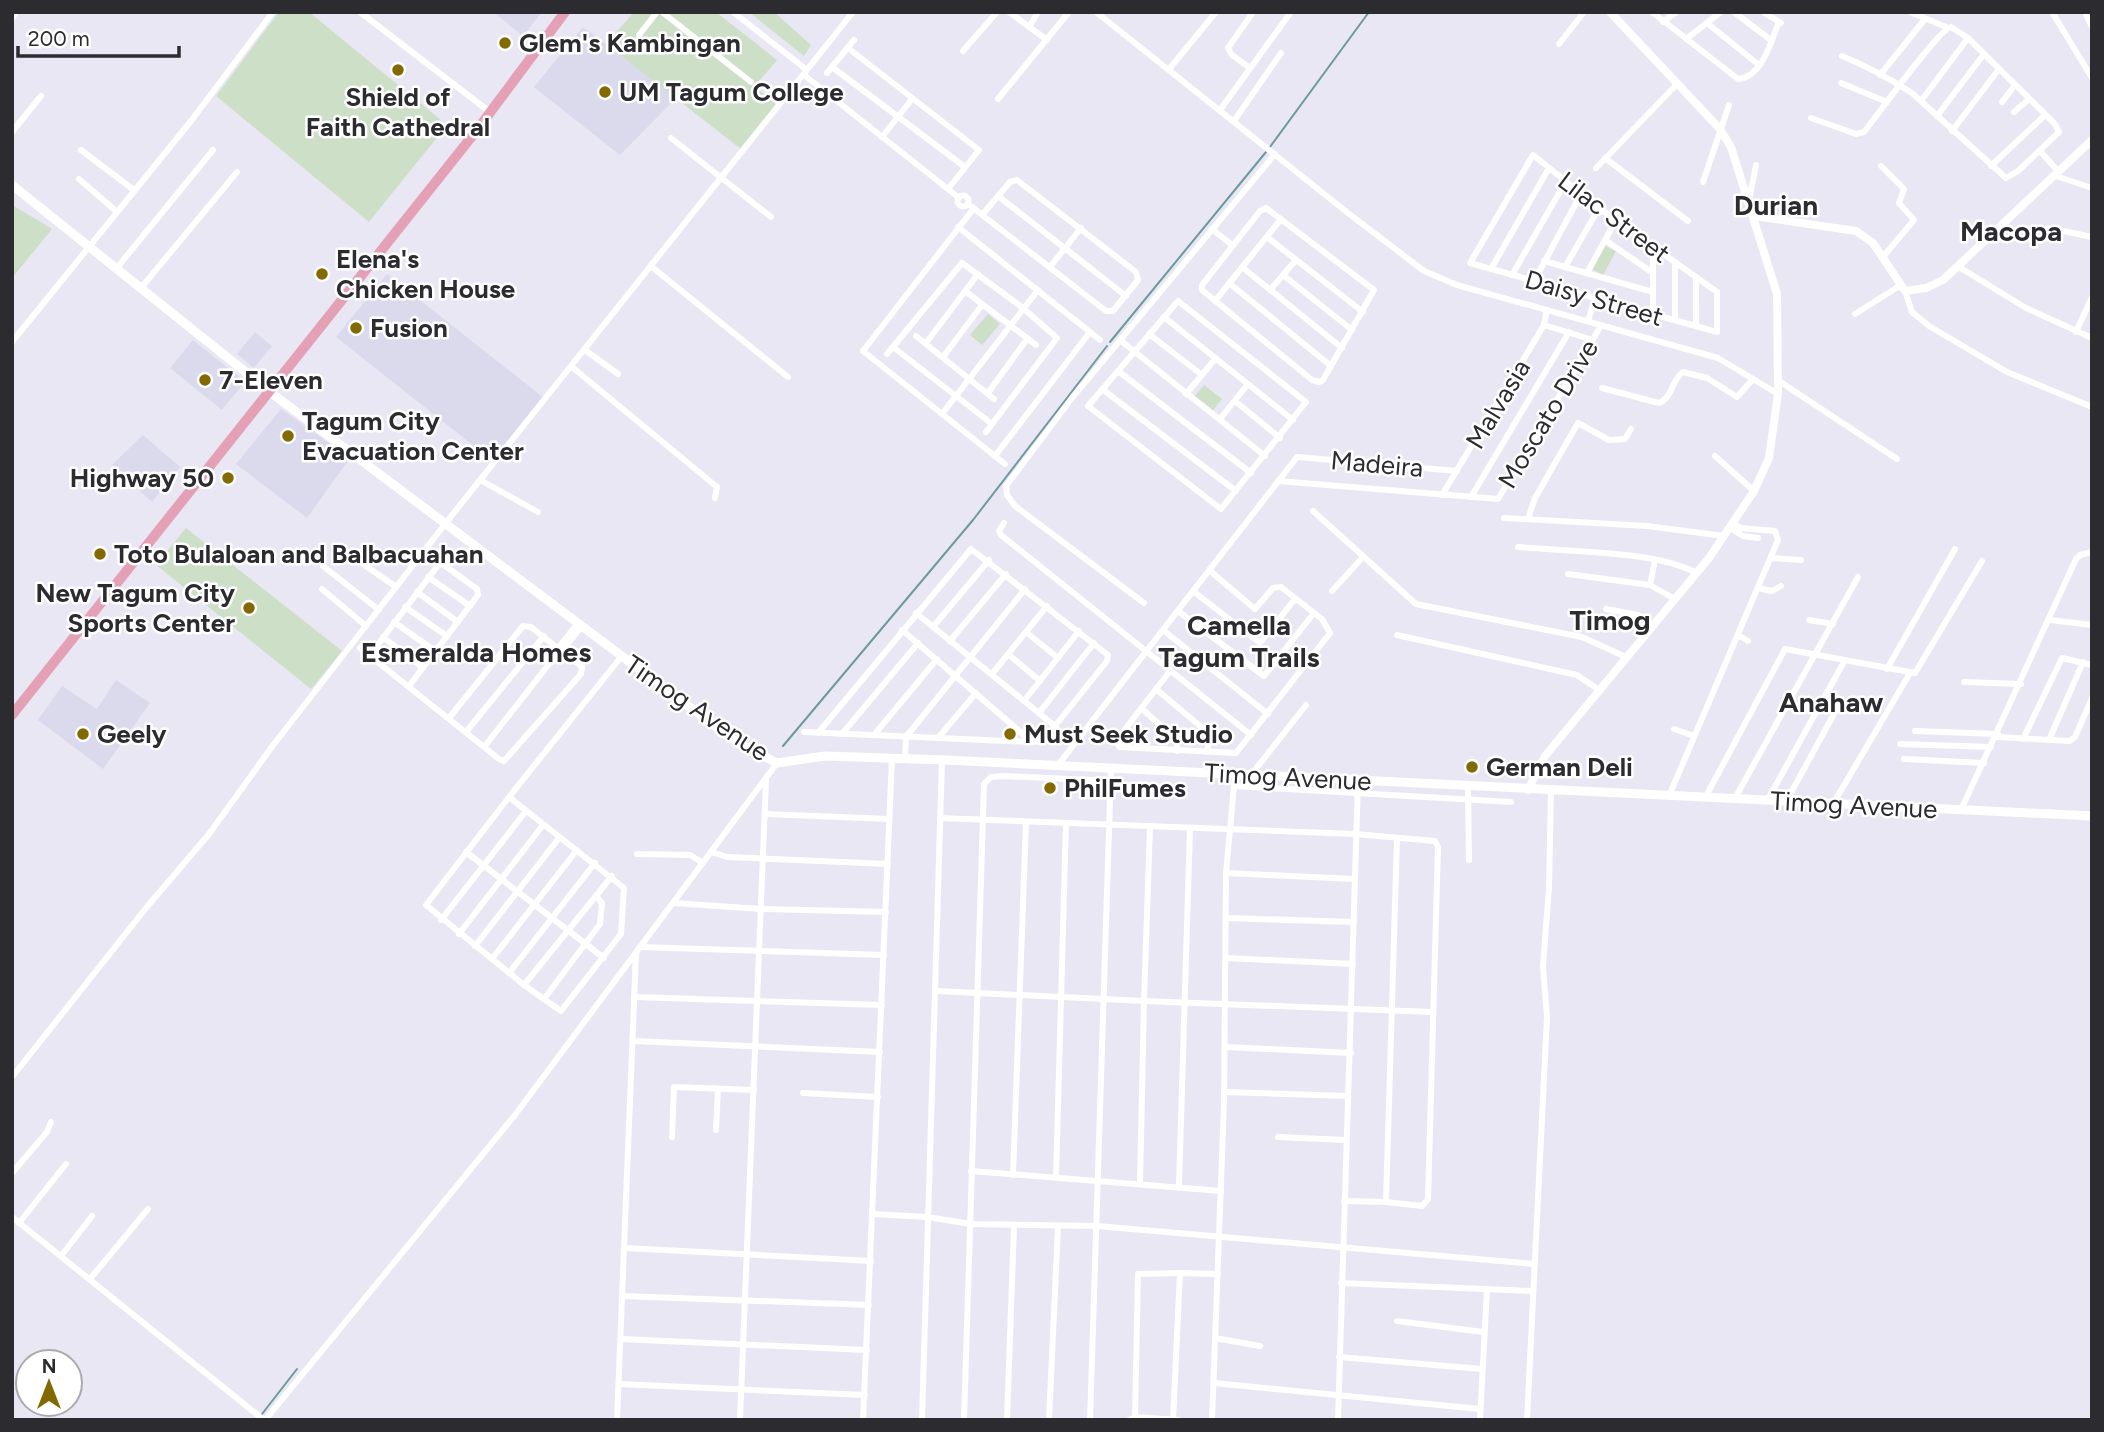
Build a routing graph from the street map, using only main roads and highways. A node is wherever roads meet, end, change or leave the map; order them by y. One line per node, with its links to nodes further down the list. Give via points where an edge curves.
1 (565, 12): 2 (highway)
2 (533, 52): 3 (highway, via 527,66); 3 (highway, via 520,63)
3 (475, 128): 5 (highway)
4 (12, 185): 5 (main road, Timog Avenue)
5 (268, 390): 6 (highway); 9 (main road, Timog Avenue, via 735,741 777,763 825,756 905,758)
6 (43, 672): 7 (highway); 8 (highway)
7 (12, 707)
8 (12, 715)
9 (2092, 816)

